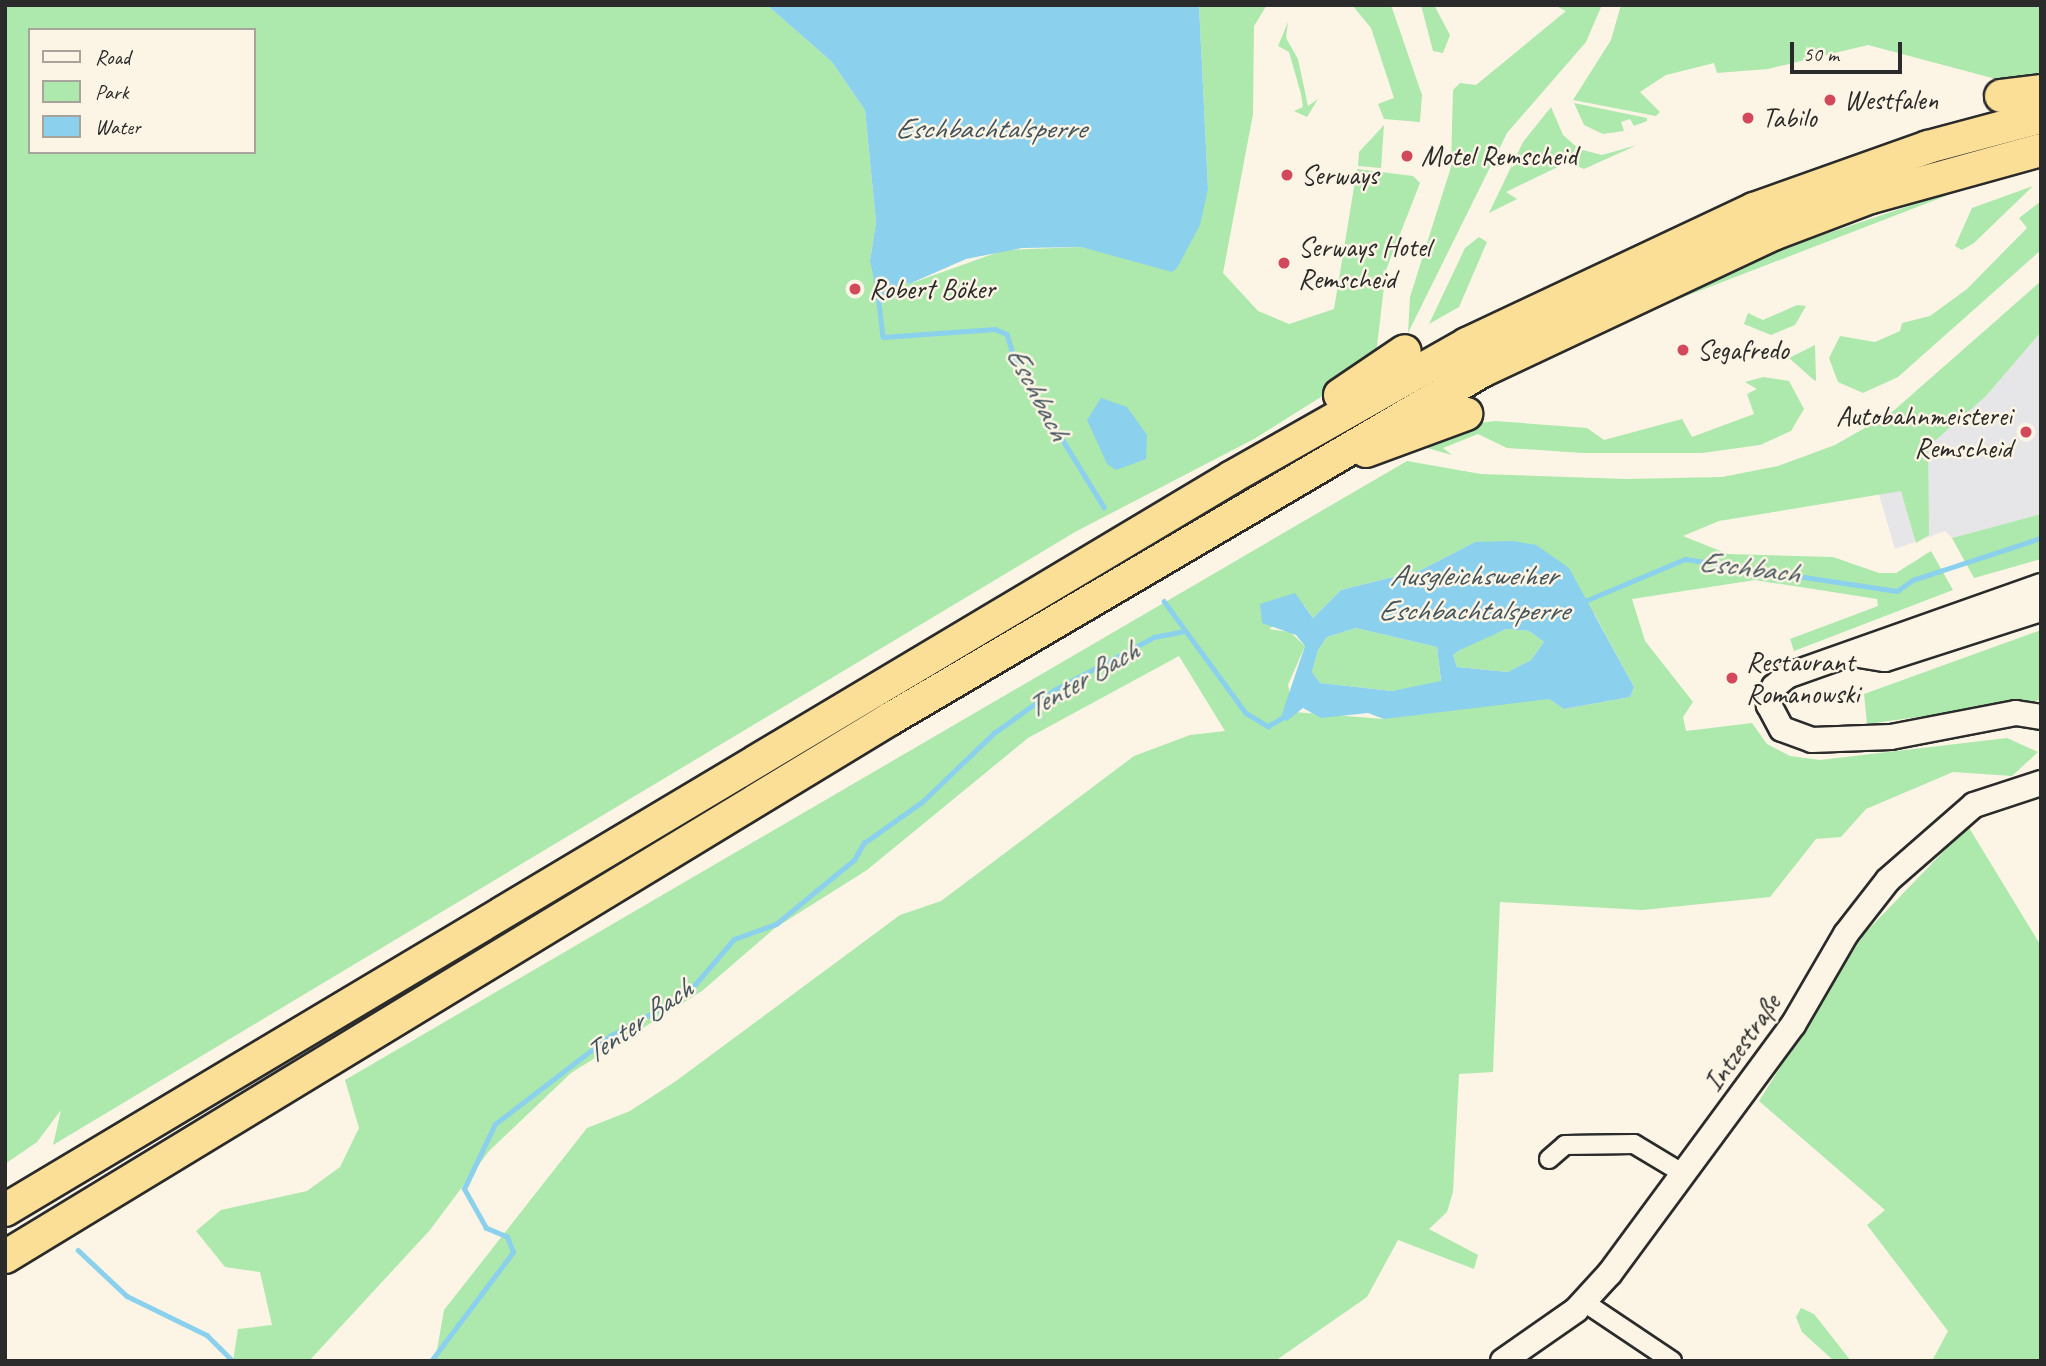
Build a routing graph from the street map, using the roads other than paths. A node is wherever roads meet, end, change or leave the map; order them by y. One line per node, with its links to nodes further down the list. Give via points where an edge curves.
1 (2041, 91): 2 (highway)
2 (2001, 96)
3 (2041, 117): 7 (highway, via 1858,170 1668,244 1466,344)
4 (2041, 150): 7 (highway, via 1871,197 1679,273)
5 (1405, 351): 7 (highway, via 1341,394)
6 (1466, 414): 7 (highway)
7 (1302, 456): 15 (highway); 16 (highway)
8 (2041, 586): 10 (main road, via 1876,640)
9 (2041, 609): 10 (main road, via 1885,659)
10 (1859, 655): 11 (main road, via 1787,676 1774,687 1770,710 1788,734 1858,740 2007,714)
11 (2041, 717)
12 (2041, 783): 14 (main road, Intzestraße, via 1974,805 1888,880)
13 (1549, 1159): 14 (street, via 1565,1145 1634,1144)
14 (1684, 1174): 17 (main road, Intzestraße)
15 (5, 1210)
16 (5, 1257)
17 (1584, 1303): 18 (main road, Intzestraße); 19 (street)
18 (1503, 1361)
19 (1672, 1361)

